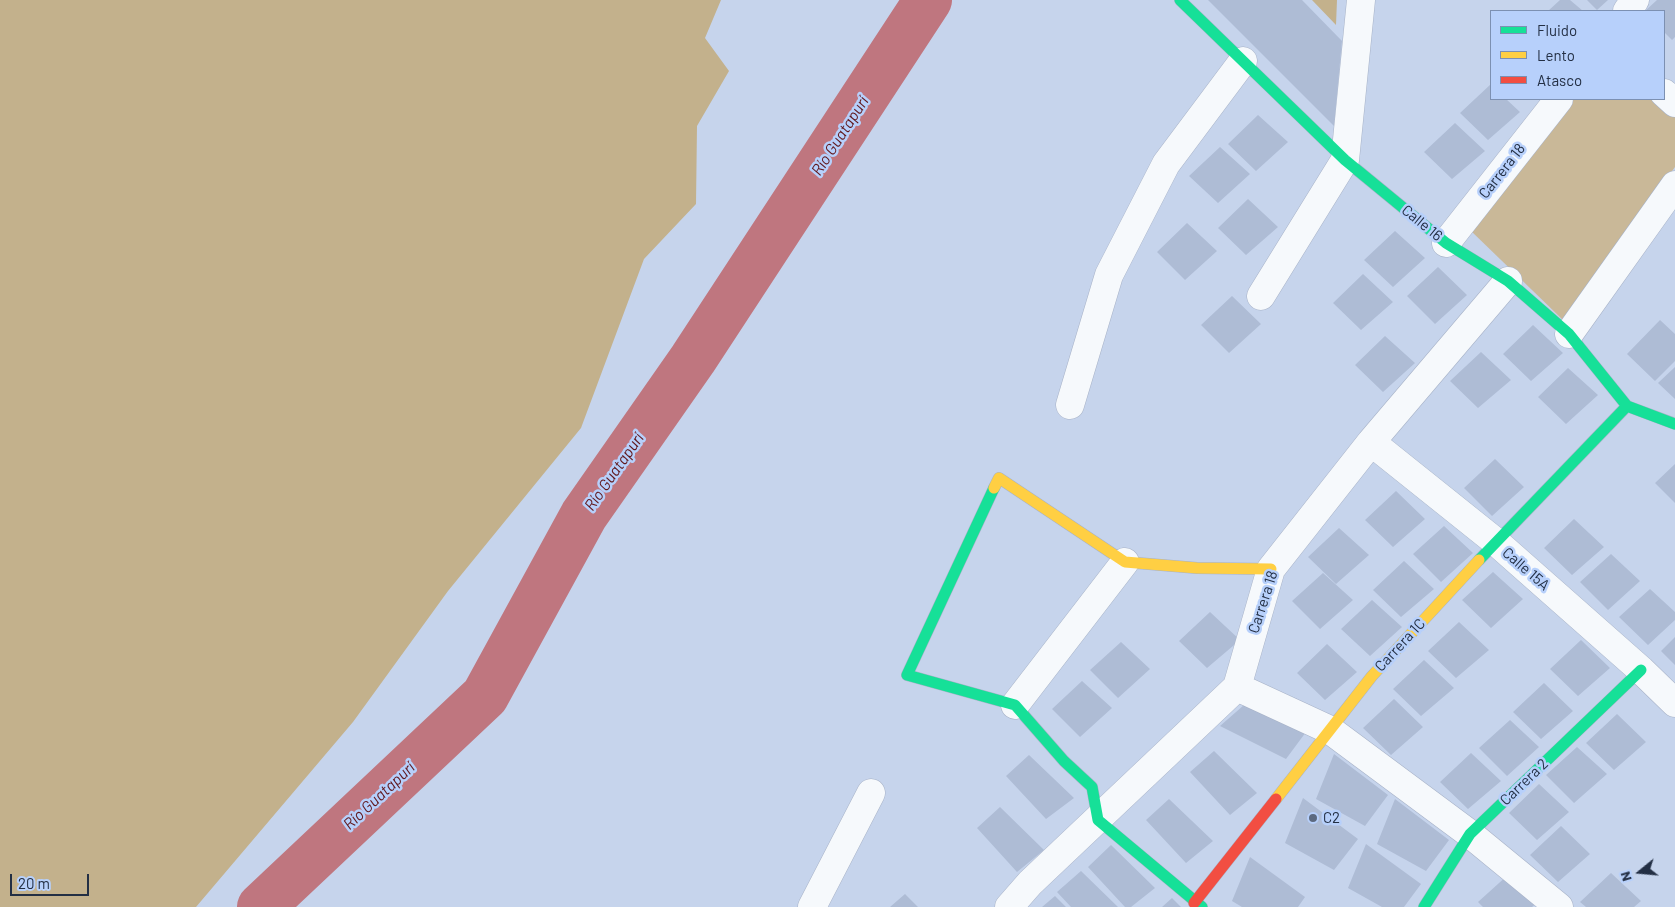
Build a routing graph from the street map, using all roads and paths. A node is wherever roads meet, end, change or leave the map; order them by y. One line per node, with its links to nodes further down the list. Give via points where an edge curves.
1 (1180, 0): 3 (street, Calle 16)
2 (1361, 0): 7 (street)
3 (1243, 61): 7 (street, Calle 16); 13 (street, via 1166,164 1109,275)
4 (1665, 94): 6 (street)
5 (1558, 100): 9 (street, Carrera 18)
6 (1675, 103)
7 (1345, 160): 9 (street, Calle 16); 11 (street)
8 (1675, 185): 12 (street)
9 (1446, 243): 10 (street, Calle 16)
10 (1508, 281): 12 (street, Calle 16); 16 (street, Carrera 18)
11 (1260, 296)
12 (1569, 334): 14 (street, Calle 16)
13 (1070, 405)
14 (1627, 406): 15 (street); 17 (street, Carrera 1C)
15 (1675, 424)
16 (1371, 442): 17 (street, Calle 15A); 19 (street, Carrera 18)
17 (1496, 542): 20 (street, Calle 15A); 24 (street, Carrera 1C, via 1372,676)
18 (1125, 562): 19 (street, via 1197,568); 23 (street); 23 (street, via 999,478 907,675)
19 (1270, 569): 21 (street, Carrera 18)
20 (1641, 670): 22 (street, Calle 15A); 27 (street, Carrera 2)
21 (1237, 687): 24 (street); 26 (street)
22 (1675, 703)
23 (1015, 705): 26 (street, via 1092,788)
24 (1330, 730): 27 (street); 28 (street, Carrera 1C)
25 (871, 793): 29 (street)
26 (1098, 820): 28 (street); 30 (street)
27 (1470, 834): 31 (street, Carrera 2); 32 (street)
28 (1198, 905)
29 (812, 907)
30 (1009, 907)
31 (1424, 907)
32 (1559, 907)

